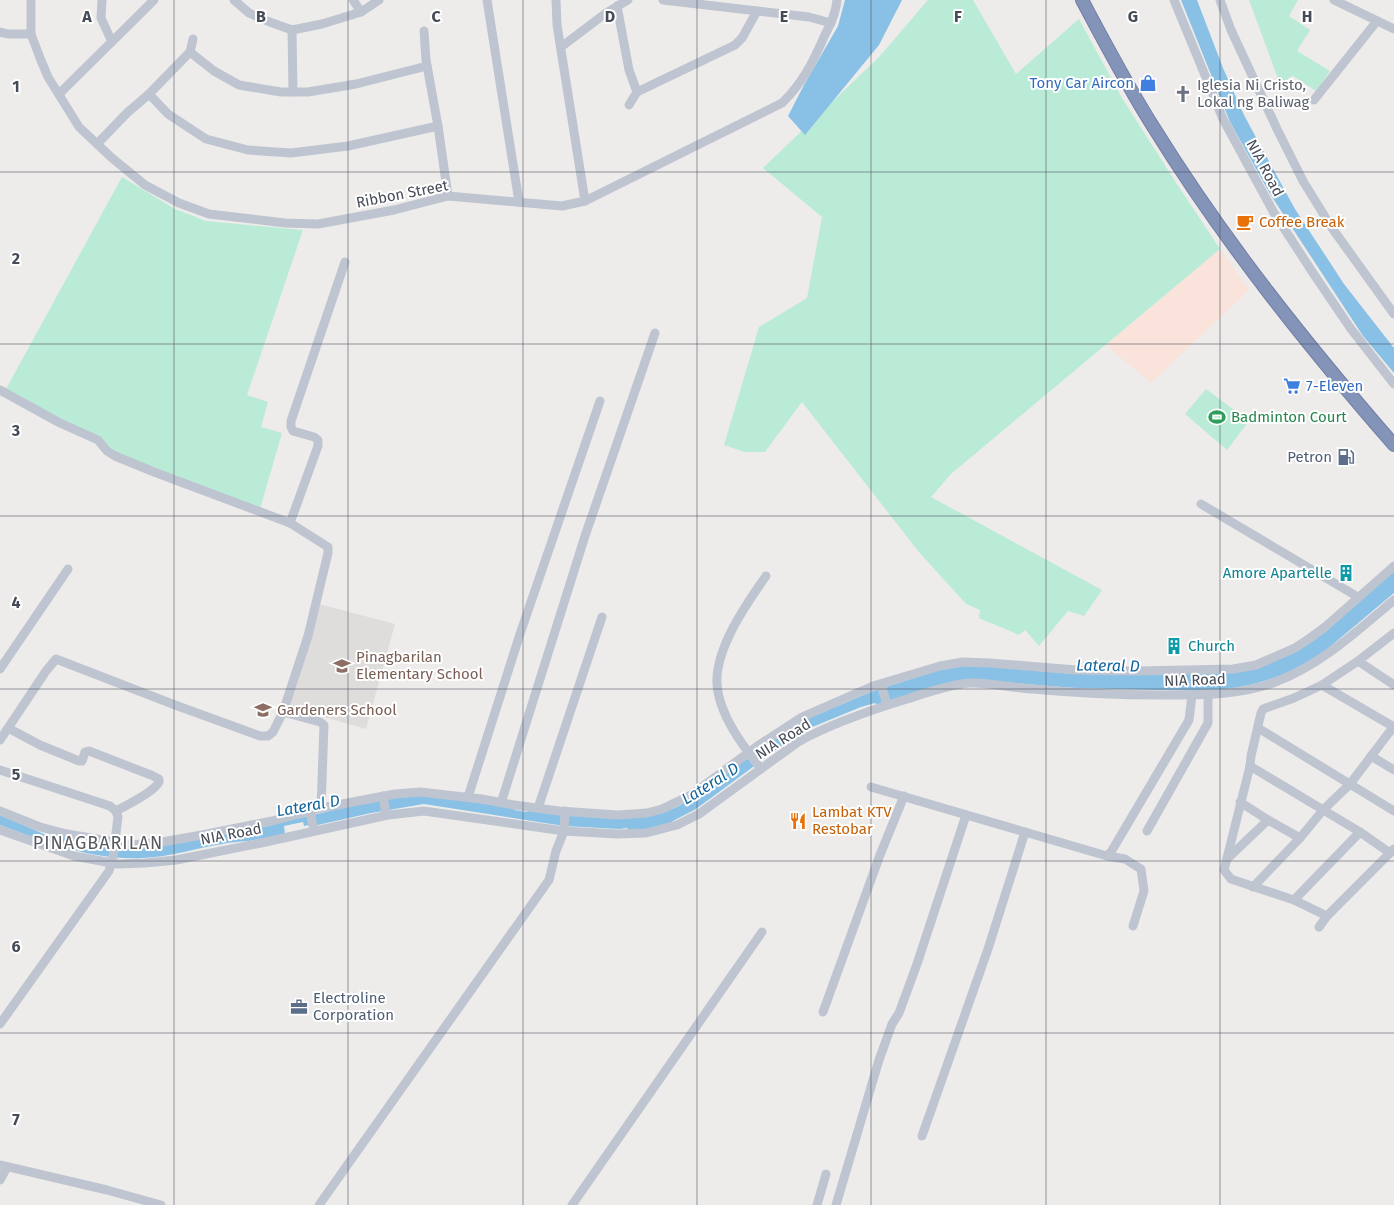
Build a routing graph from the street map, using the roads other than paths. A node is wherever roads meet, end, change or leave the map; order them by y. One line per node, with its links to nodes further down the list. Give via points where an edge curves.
1 (31, 0): 25 (street)
2 (102, 0): 27 (street, via 101,18)
3 (154, 0): 27 (street)
4 (234, 0): 22 (street, via 249,13)
5 (353, 0): 18 (street)
6 (379, 0): 18 (street)
7 (489, 0): 41 (street)
8 (556, 0): 28 (street)
9 (628, 0): 16 (street)
10 (663, 0): 17 (street)
11 (837, 0): 20 (street, Ribbon Street)
12 (1082, 0): 48 (highway, via 1155,129 1232,245)
13 (1174, 0): 45 (street, NIA Road, via 1223,120 1274,214 1346,321)
14 (1220, 0): 43 (street, via 1231,30 1303,181 1332,228)
15 (1334, 0): 19 (street)
16 (617, 6): 28 (street); 32 (street, via 629,70)
17 (757, 11): 20 (street, via 808,16); 32 (street, via 735,45)
18 (361, 12): 22 (street)
19 (1377, 21): 21 (street); 35 (street)
20 (831, 23): 40 (street, Ribbon Street, via 812,64 782,102)
21 (1394, 28)
22 (292, 30): 31 (street)
23 (424, 31): 30 (street)
24 (0, 32): 25 (street)
25 (31, 34): 33 (street, Ribbon Street, via 48,78)
26 (193, 39): 29 (street)
27 (112, 42): 33 (street)
28 (561, 47): 40 (street)
29 (190, 52): 31 (street, via 239,85); 34 (street)
30 (427, 66): 31 (street, via 356,84); 37 (street)
31 (293, 92)
32 (637, 92): 36 (street)
33 (59, 94): 38 (street, Ribbon Street, via 79,127)
34 (149, 94): 37 (street, via 168,114 206,139 248,150 291,153 348,146); 38 (street)
35 (1314, 100)
36 (629, 105)
37 (438, 126): 39 (street)
38 (97, 144): 39 (street, Ribbon Street, via 145,184 179,203 208,214 318,224)
39 (448, 196): 41 (street, Ribbon Street)
40 (585, 201): 41 (street, Ribbon Street, via 562,206)
41 (519, 202)
42 (345, 262): 50 (street, via 291,421 293,431 314,437 318,446)
43 (1394, 314)
44 (655, 333): 83 (street, via 588,528)
45 (1394, 384)
46 (0, 390): 50 (street, via 98,440 115,456)
47 (600, 401): 80 (street)
48 (1394, 445)
49 (1201, 504): 54 (street)
50 (290, 523): 66 (street, via 328,547 328,553 308,636)
51 (1394, 566): 54 (street)
52 (68, 569): 59 (street)
53 (766, 576): 71 (street, via 730,633 719,665 717,684 730,724)
54 (1358, 597): 60 (street, via 1295,648 1241,668 1084,670 963,662)
55 (1394, 600): 63 (street, NIA Road, via 1333,650 1293,675 1250,690)
56 (602, 617): 85 (street)
57 (1392, 638): 58 (street)
58 (1358, 661): 61 (street); 62 (street)
59 (0, 669)
60 (881, 685): 65 (street); 71 (street, via 802,717)
61 (1322, 685): 67 (street); 69 (street, via 1263,709)
62 (1394, 685)
63 (1208, 694): 64 (street, NIA Road); 98 (street, via 1208,723)
64 (1192, 695): 65 (street, NIA Road, via 1070,692 983,683 957,685); 104 (street, via 1189,720)
65 (886, 702): 74 (street, NIA Road, via 809,736)
66 (283, 712): 68 (street, via 273,732 260,736 56,659); 84 (street, via 324,725)
67 (1394, 727): 72 (street)
68 (8, 728): 70 (street); 88 (street, via 79,761 89,750 159,779 157,786)
69 (1258, 728): 73 (street); 77 (street)
70 (0, 740)
71 (749, 754): 74 (street); 91 (street, via 691,795 662,809 633,815)
72 (1371, 756): 76 (street); 77 (street)
73 (1250, 766): 82 (street); 86 (street)
74 (759, 767): 97 (street, NIA Road, via 699,814 677,825 646,833)
75 (0, 770): 88 (street, via 110,806)
76 (1394, 770)
77 (1350, 784): 86 (street); 89 (street)
78 (871, 788): 79 (street)
79 (904, 796): 93 (street); 113 (street)
80 (468, 797): 81 (street, via 420,792); 83 (street)
81 (383, 798): 84 (street); 90 (street)
82 (1240, 802): 94 (street); 105 (street)
83 (501, 803): 85 (street)
84 (321, 808): 92 (street)
85 (538, 808): 91 (street)
86 (1323, 810): 100 (street); 101 (street)
87 (0, 811): 95 (street)
88 (116, 811): 102 (street)
89 (1394, 811)
90 (386, 813): 96 (street, NIA Road); 97 (street, NIA Road, via 424,811)
91 (565, 813): 97 (street)
92 (311, 814): 96 (street); 102 (street, via 162,842)
93 (966, 815): 99 (street); 123 (street, via 917,964 879,1060)
94 (1268, 820): 101 (street); 105 (street)
95 (5, 824): 102 (street, via 40,827); 106 (street, NIA Road, via 74,856)
96 (313, 828): 106 (street, NIA Road, via 262,843 176,860 145,863)
97 (564, 829): 120 (street, via 549,880)
98 (1147, 831)
99 (1025, 832): 104 (street); 115 (street, via 988,949)
100 (1360, 832): 103 (street); 108 (street)
101 (1300, 838): 107 (street)
102 (114, 844): 106 (street)
103 (1392, 851): 109 (street)
104 (1107, 856): 110 (street, via 1125,859 1141,869 1144,891)
105 (1227, 859): 107 (street, via 1224,870 1228,876)
106 (112, 860): 114 (street, via 109,871)
107 (1253, 887): 108 (street)
108 (1294, 900): 109 (street)
109 (1327, 916): 111 (street)
110 (1133, 926)
111 (1319, 926)
112 (762, 932): 121 (street)
113 (823, 1012)
114 (0, 1024)
115 (922, 1136)
116 (3, 1166): 118 (street); 119 (street)
117 (826, 1174): 122 (street)
118 (0, 1180)
119 (161, 1205)
120 (319, 1205)
121 (572, 1205)
122 (817, 1205)
123 (836, 1205)

